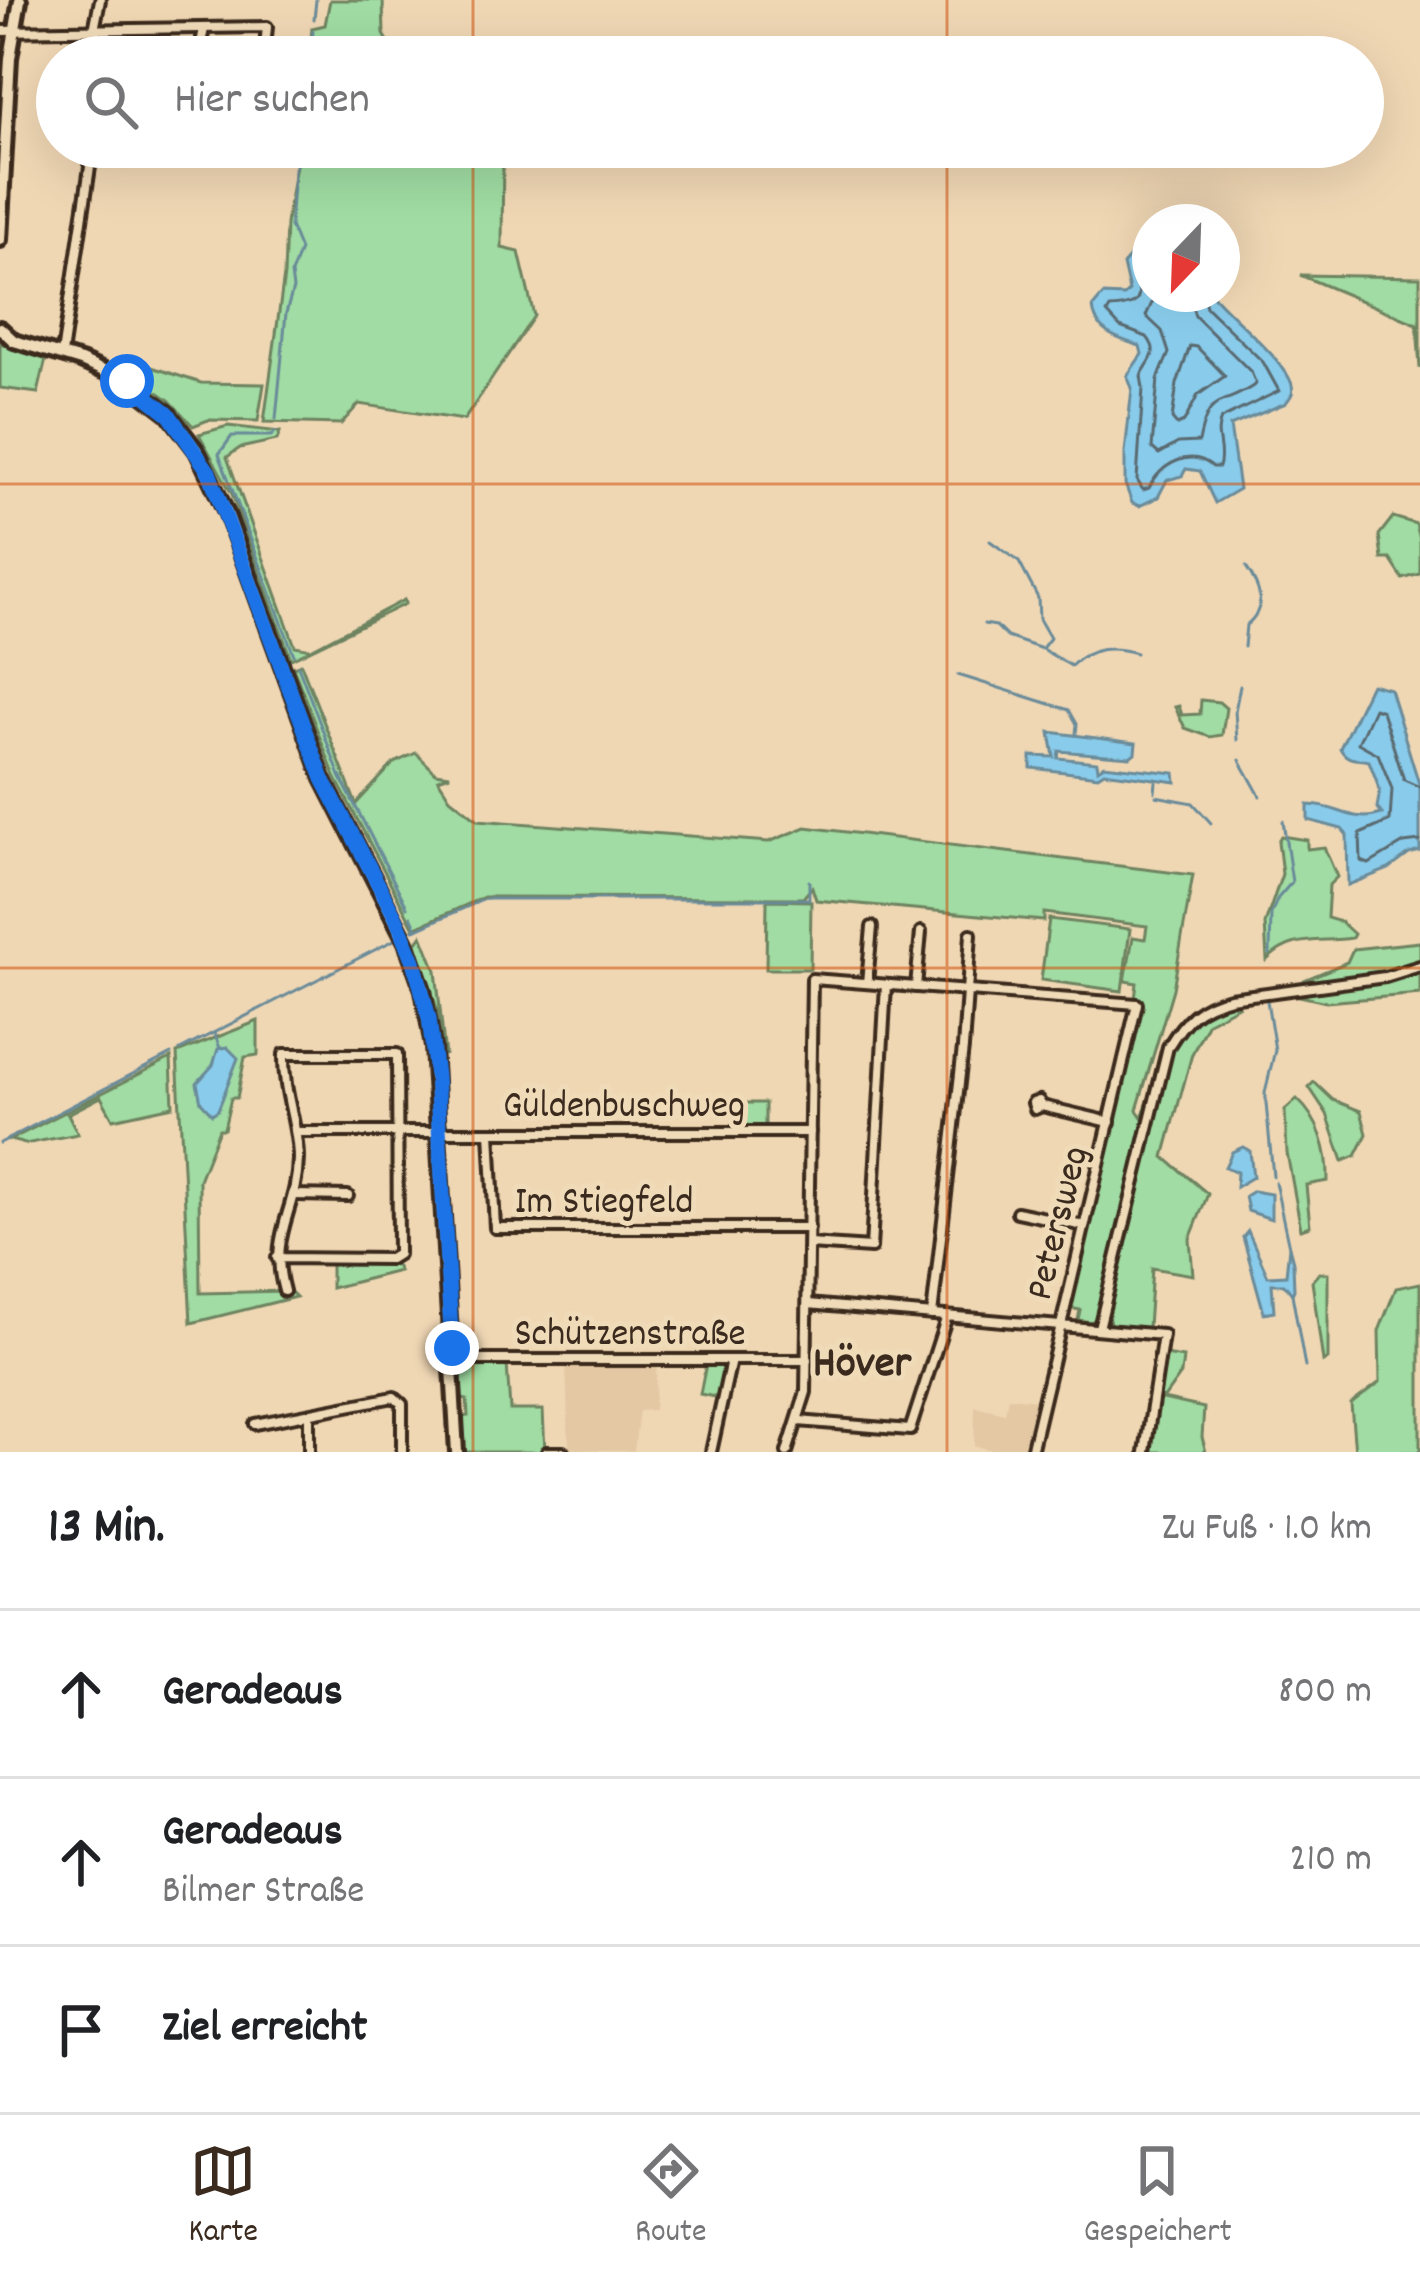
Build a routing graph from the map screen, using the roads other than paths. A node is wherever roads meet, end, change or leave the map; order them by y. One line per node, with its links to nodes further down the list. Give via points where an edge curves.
1 (20, 0): 6 (street)
2 (100, 0): 4 (street)
3 (205, 28): 4 (street); 8 (street); 9 (street, via 267,27)
4 (94, 30): 6 (street); 7 (street)
5 (0, 31): 6 (street)
6 (14, 31): 11 (street)
7 (94, 36)
8 (203, 36)
9 (266, 36)
10 (89, 168): 13 (street)
11 (0, 240)
12 (0, 328): 13 (street, via 14,341)
13 (62, 354): 26 (street, via 133,386 176,422 209,472 323,779 406,940 429,1018)
14 (872, 927): 18 (street)
15 (920, 932): 20 (street)
16 (971, 934): 21 (street)
17 (1420, 966): 41 (street, via 1230,998 1186,1018 1168,1046)
18 (867, 983): 19 (street); 28 (street, via 812,979)
19 (886, 985): 20 (street); 34 (street, via 872,1248)
20 (916, 987): 21 (street)
21 (968, 990): 23 (street, Petersweg, via 1138,1006); 38 (street)
22 (1042, 1106): 23 (street)
23 (1109, 1122): 32 (street, Petersweg)
24 (397, 1131): 25 (street, Güldenbuschweg); 25 (street, via 397,1054 284,1054); 26 (street, Güldenbuschweg); 35 (street, via 398,1254)
25 (296, 1132): 29 (street)
26 (439, 1132): 27 (street, Güldenbuschweg); 42 (street)
27 (490, 1132): 28 (street, Güldenbuschweg); 33 (street, Im Stiegfeld, via 495,1228)
28 (810, 1132): 33 (street)
29 (294, 1195): 30 (street); 35 (street)
30 (348, 1196)
31 (1016, 1212): 32 (street)
32 (1084, 1226): 40 (street, Petersweg)
33 (809, 1228): 34 (street)
34 (809, 1244): 37 (street)
35 (277, 1258): 36 (street)
36 (284, 1291)
37 (808, 1304): 38 (street); 44 (street)
38 (932, 1315): 39 (street)
39 (946, 1316): 40 (street); 46 (street, via 910,1430)
40 (1059, 1324): 41 (street); 55 (street, Petersweg)
41 (1100, 1328): 56 (street, via 1163,1335)
42 (453, 1360): 43 (street, Schützenstraße); 50 (street)
43 (731, 1360): 44 (street, Schützenstraße); 53 (street)
44 (807, 1360): 46 (street)
45 (309, 1415): 47 (street); 48 (street); 49 (street, via 394,1397 402,1404)
46 (798, 1420): 54 (street)
47 (255, 1424)
48 (309, 1452)
49 (402, 1452)
50 (457, 1452)
51 (548, 1452): 52 (street)
52 (563, 1452)
53 (712, 1452)
54 (787, 1452)
55 (1030, 1452)
56 (1145, 1452)

